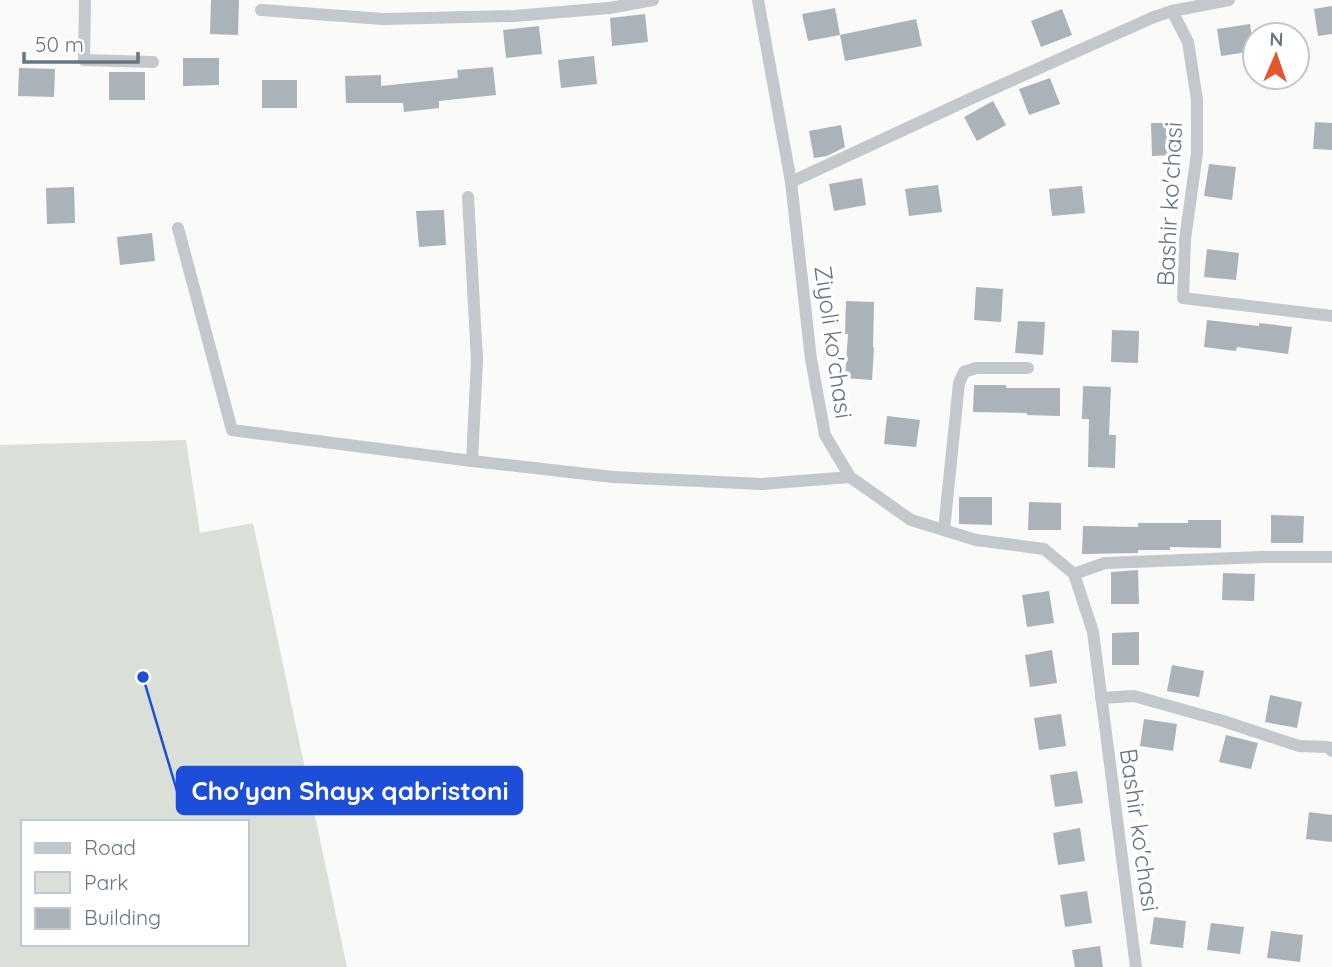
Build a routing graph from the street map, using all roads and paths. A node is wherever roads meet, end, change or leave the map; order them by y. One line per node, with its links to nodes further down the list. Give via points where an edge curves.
1 (85, 0): 7 (street, via 84,60)
2 (653, 0): 5 (street, via 501,17 383,19)
3 (758, 0): 8 (street, Ziyoli ko'chasi)
4 (1229, 0): 6 (street)
5 (261, 10)
6 (1172, 11): 8 (street); 11 (street, Bashir ko'chasi, via 1188,41 1197,100 1197,153 1185,239 1183,298)
7 (153, 62)
8 (791, 182): 14 (street, Ziyoli ko'chasi, via 811,359 825,435)
9 (468, 197): 13 (street, via 477,360)
10 (178, 228): 13 (street, via 232,430)
11 (1332, 316)
12 (1028, 368): 15 (street, via 964,372 959,383)
13 (471, 461): 14 (street, via 613,477 748,484)
14 (850, 477): 15 (street, Ziyoli ko'chasi, via 911,520)
15 (944, 530): 17 (street, Ziyoli ko'chasi, via 976,540 1044,549)
16 (1332, 557): 17 (street, via 1105,563)
17 (1074, 574): 18 (street, Bashir ko'chasi, via 1093,632)
18 (1101, 698): 19 (street, via 1134,696 1299,746); 20 (street, Bashir ko'chasi)
19 (1332, 751)
20 (1136, 967)

